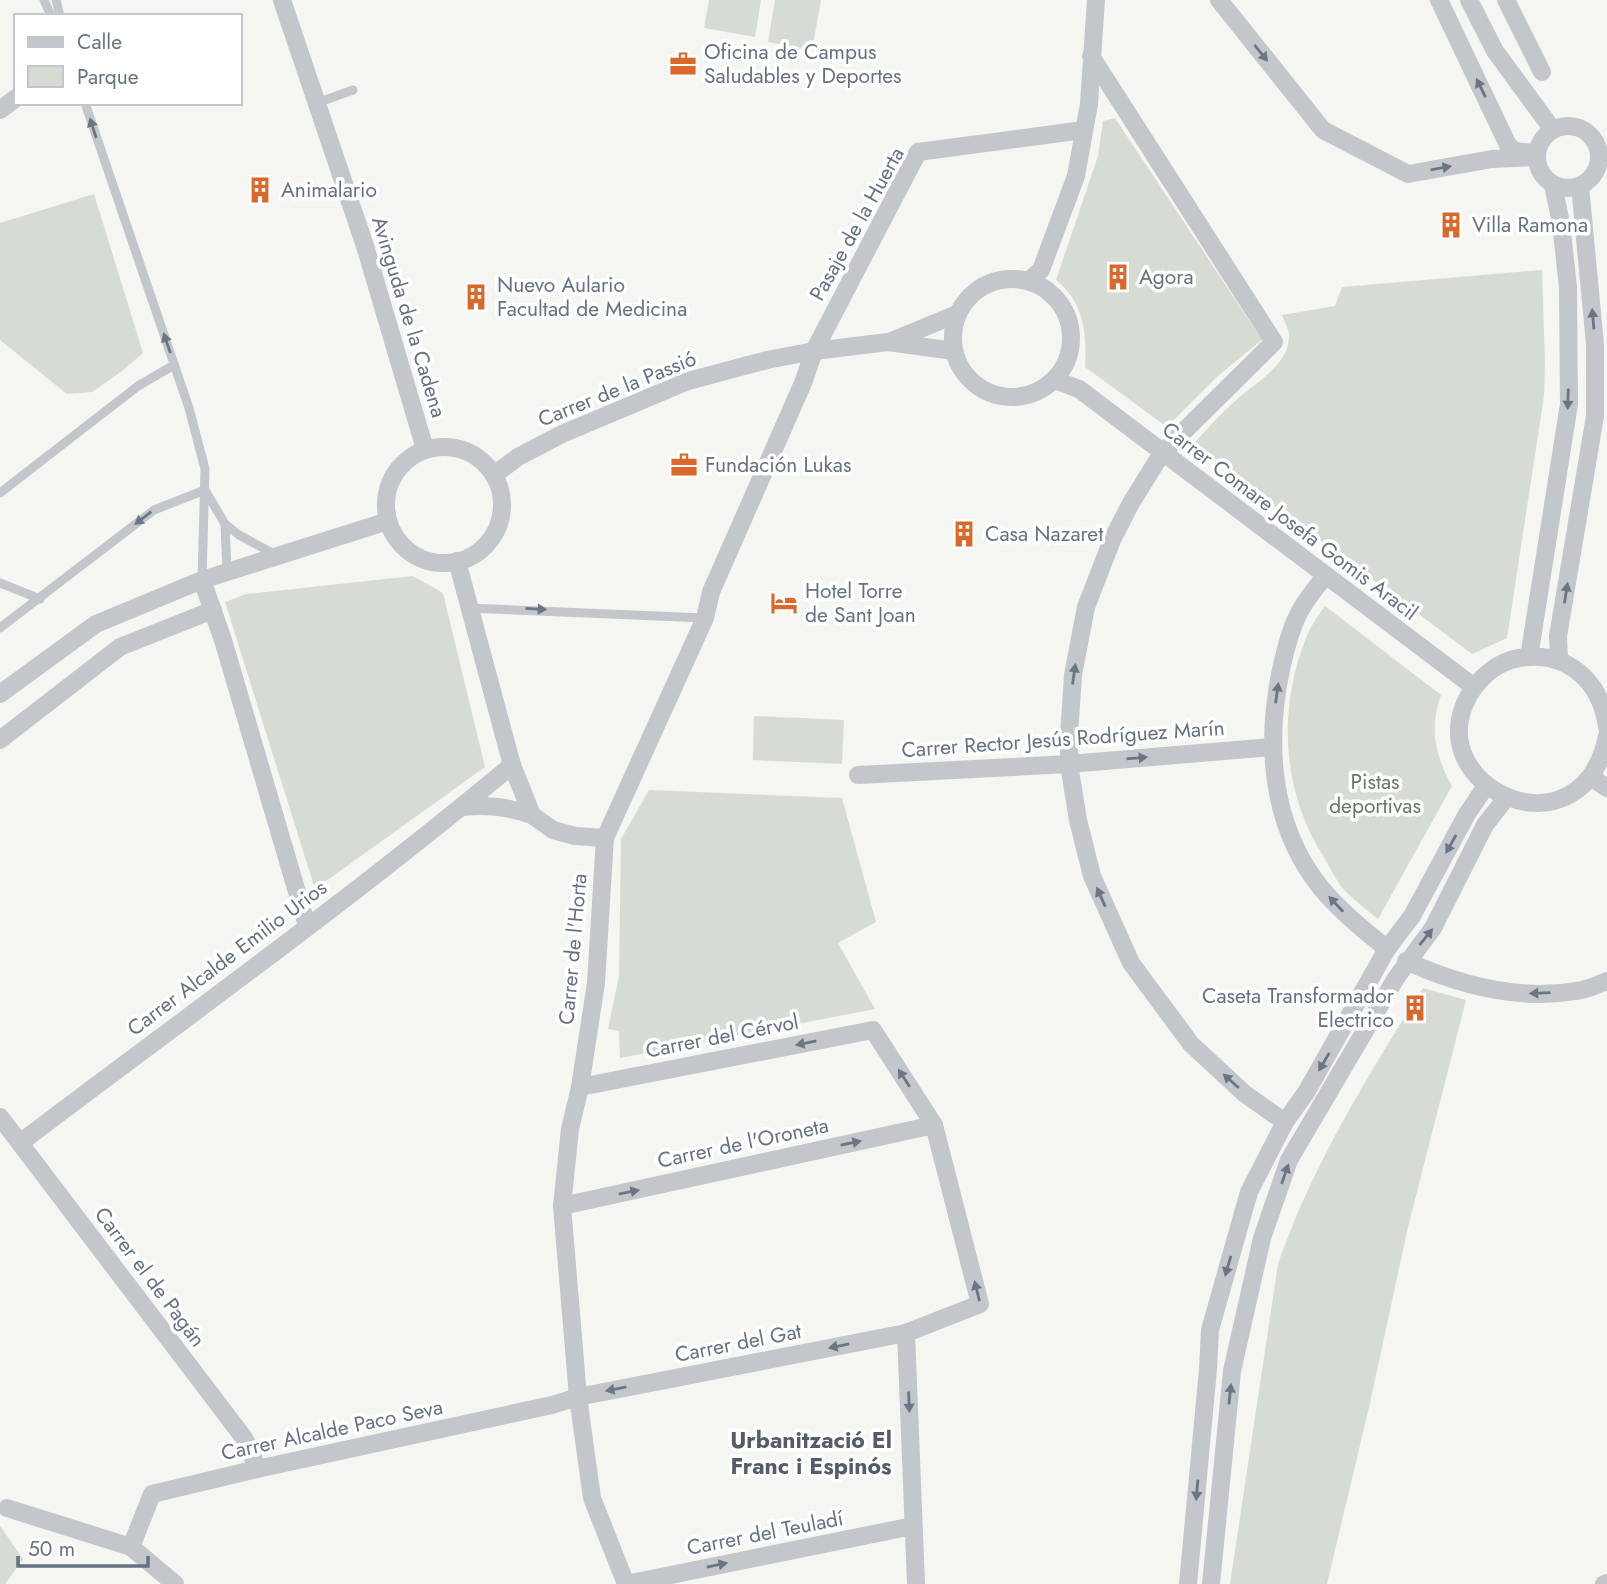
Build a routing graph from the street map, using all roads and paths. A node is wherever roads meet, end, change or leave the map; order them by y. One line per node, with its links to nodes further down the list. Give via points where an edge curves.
1 (282, 0): 10 (street, Avinguda de la Cadena)
2 (1096, 0): 7 (street)
3 (1219, 0): 15 (street, one-way to 15, via 1323,130 1408,174)
4 (1439, 0): 15 (street, one-way to 4, via 1508,145)
5 (1469, 0): 13 (street, via 1495,51)
6 (1506, 0): 8 (street)
7 (1091, 56): 12 (street); 26 (street, via 1275,342)
8 (1542, 72)
9 (353, 90): 10 (lane)
10 (317, 103): 25 (street, Avinguda de la Cadena)
11 (86, 105): 23 (lane, one-way to 11)
12 (1084, 130): 18 (street, via 1076,176); 21 (street, Pasaje de la Huerta, via 918,152)
13 (1553, 130): 14 (street, via 1577,127); 15 (street, via 1542,139)
14 (1602, 146): 17 (street, via 1598,166)
15 (1536, 156): 16 (street, via 1543,176)
16 (1553, 185): 17 (street); 43 (street, one-way to 43, via 1568,287 1569,404)
17 (1580, 186): 44 (street, one-way to 17, via 1558,636 1595,416 1595,344)
18 (1037, 279): 19 (street, via 999,280 982,287); 24 (street, via 1070,322 1069,357)
19 (957, 314): 20 (street, Carrer de la Passió); 22 (street)
20 (888, 342): 21 (street, Carrer de la Passió); 22 (street, Carrer de la Passió)
21 (814, 351): 27 (street, Carrer de la Passió, via 688,381 562,434); 41 (street, Carrer de l'Horta, via 710,592)
22 (954, 351): 24 (street, via 968,379 998,397 1034,394)
23 (174, 365): 28 (lane, via 205,469); 29 (lane, via 138,386)
24 (1060, 373): 26 (street, Carrer Comare Josefa Gomis Aracil)
25 (425, 449): 27 (street, via 454,447 470,453); 30 (street, via 407,459 388,487)
26 (1162, 453): 35 (street, Carrer Comare Josefa Gomis Aracil); 51 (street, one-way to 26, via 1073,676 1086,607 1112,540)
27 (494, 475): 33 (street, via 501,492 497,530 474,555)
28 (205, 491): 31 (lane); 36 (lane); 38 (lane, one-way to 38, via 154,510)
29 (0, 493)
30 (388, 521): 32 (street); 33 (street, via 408,551 441,563)
31 (225, 524): 32 (lane); 34 (lane)
32 (277, 556): 34 (street)
33 (457, 561): 39 (street)
34 (227, 571): 36 (street)
35 (1325, 576): 45 (street, Carrer Comare Josefa Gomis Aracil); 50 (street, one-way to 35, via 1277,688 1290,634 1299,612)
36 (202, 580): 40 (street); 46 (street, via 96,624)
37 (0, 583): 38 (lane)
38 (40, 599): 42 (lane)
39 (468, 608): 41 (lane, one-way to 41); 52 (street)
40 (213, 610): 49 (street, via 120,648); 61 (street)
41 (705, 618): 60 (street, Carrer de l'Horta)
42 (0, 628)
43 (1530, 657): 44 (street); 45 (street, via 1499,665)
44 (1559, 661): 47 (street, via 1587,680)
45 (1474, 687): 55 (street, via 1465,702 1461,738 1465,756)
46 (0, 694)
47 (1606, 715)
48 (1607, 736): 54 (street)
49 (0, 740)
50 (1272, 747): 51 (street, Carrer Rector Jesús Rodríguez Marín, one-way to 50); 62 (street, one-way to 50, via 1320,887 1299,855 1283,814)
51 (1069, 764): 53 (street, Carrer Rector Jesús Rodríguez Marín); 67 (street, one-way to 51, via 1245,1094 1191,1044 1138,975 1092,876)
52 (512, 765): 58 (street, Carrer Alcalde Emilio Urios); 59 (street)
53 (858, 775)
54 (1591, 777): 56 (street); 57 (street, via 1574,792 1553,801 1529,804)
55 (1486, 786): 57 (street); 62 (street, one-way to 62, via 1412,916)
56 (1607, 788)
57 (1506, 798): 63 (street, one-way to 57, via 1433,928 1485,825)
58 (462, 807): 59 (street, via 505,806); 61 (street, Carrer Alcalde Emilio Urios)
59 (532, 816): 60 (street, via 553,830)
60 (605, 838): 65 (street, Carrer de l'Horta, via 596,982)
61 (307, 926): 69 (street, Carrer Alcalde Emilio Urios)
62 (1387, 949): 67 (street, one-way to 67)
63 (1406, 961): 64 (street, one-way to 63, via 1576,991 1485,989); 81 (street, one-way to 63, via 1232,1371 1262,1238 1289,1160)
64 (1606, 983)
65 (580, 1087): 68 (street, Carrer del Cérvol, one-way to 65, via 873,1030); 70 (street, Carrer de l'Horta, via 570,1129)
66 (0, 1117): 69 (street, Carrer el de Pagán)
67 (1286, 1122): 80 (street, one-way to 80, via 1249,1192 1210,1330)
68 (934, 1125): 70 (street, Carrer de l'Oroneta, one-way to 68); 71 (street, Carrer del Gat, one-way to 68, via 980,1304)
69 (20, 1143): 73 (street, Carrer el de Pagán, via 244,1438)
70 (562, 1206): 72 (street, Carrer de l'Horta)
71 (906, 1333): 72 (street, Carrer del Gat, one-way to 72); 75 (street, one-way to 75)
72 (578, 1397): 73 (street, Carrer Alcalde Paco Seva); 78 (street, Carrer de l'Horta, via 592,1498)
73 (257, 1468): 76 (street, Carrer Alcalde Paco Seva, via 152,1494)
74 (7, 1508): 76 (street)
75 (913, 1526): 78 (street, Carrer del Teuladí, one-way to 75); 79 (street)
76 (131, 1547): 77 (street)
77 (176, 1584)
78 (626, 1584)
79 (916, 1584)
80 (1188, 1584)
81 (1211, 1584)

